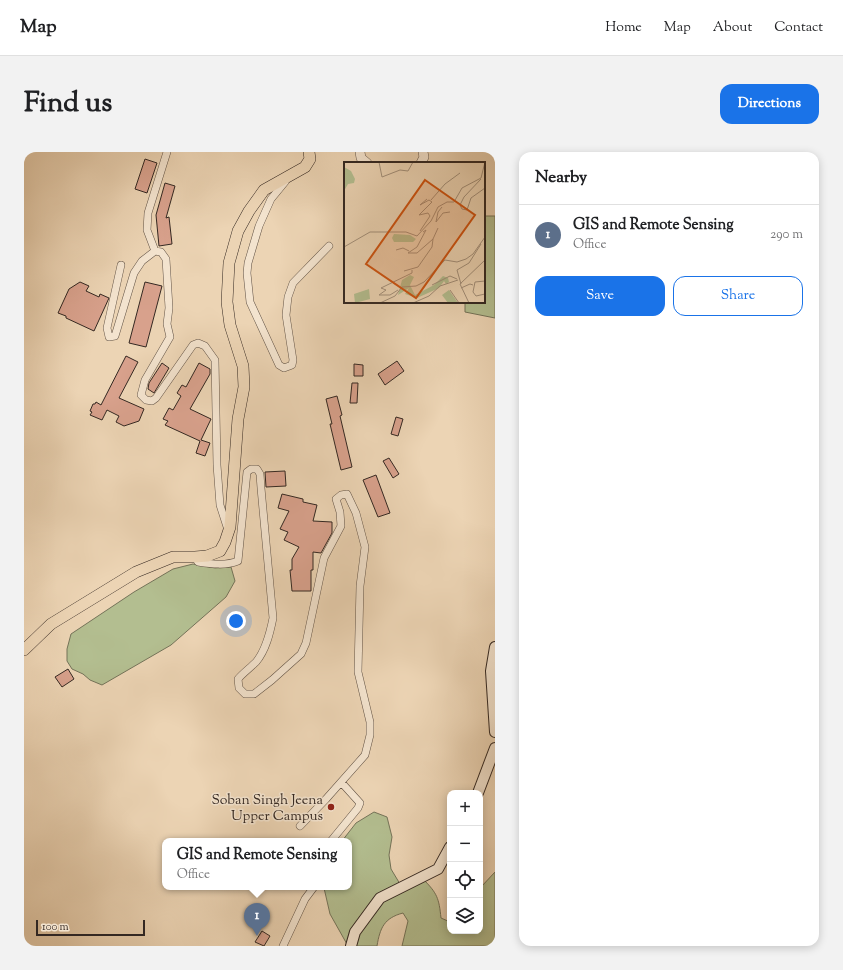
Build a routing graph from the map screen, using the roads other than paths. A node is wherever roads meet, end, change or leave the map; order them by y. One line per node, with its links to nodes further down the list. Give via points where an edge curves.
1 (167, 152): 9 (street, via 148,213 147,230)
2 (309, 152): 7 (highway, via 310,159 304,167)
3 (360, 152): 5 (street, via 361,158)
4 (423, 152): 6 (street)
5 (366, 162)
6 (422, 162)
7 (289, 176): 8 (street, via 271,199 265,212 247,272 250,302 279,365 284,368 292,365 293,360 286,315 293,283); 11 (highway, via 264,190 249,211 238,231 229,263 227,302 230,325 243,366 244,387 238,419)
8 (329, 246)
9 (155, 251): 10 (street, via 142,261 134,273 115,336 108,337 107,328); 11 (street, via 161,252 166,259 169,308 167,324 170,337 146,380 141,395 146,400 152,401 156,398 193,345 198,343 204,346 216,360 220,505)
10 (121, 265)
11 (229, 532): 12 (highway, via 220,551)
12 (195, 557): 14 (highway, via 174,557 136,572 51,624); 17 (street, via 198,562 207,563 238,561 247,472 257,469 260,474 273,618 265,646 257,661 238,679 239,688 245,694 254,694 301,654 306,643 324,558 341,526 336,499 347,494 349,497 365,547 360,586 358,672 370,722 370,735 365,755)
13 (495, 646): 15 (main road, via 491,672)
14 (24, 650)
15 (495, 732)
16 (495, 748): 18 (main road)
17 (342, 782): 19 (street); 20 (street, via 360,803)
18 (479, 790)
19 (300, 826)
20 (333, 838)
21 (447, 852): 24 (main road, via 438,869 380,898 354,932)
22 (312, 890): 23 (street)
23 (283, 946)
24 (351, 946)

